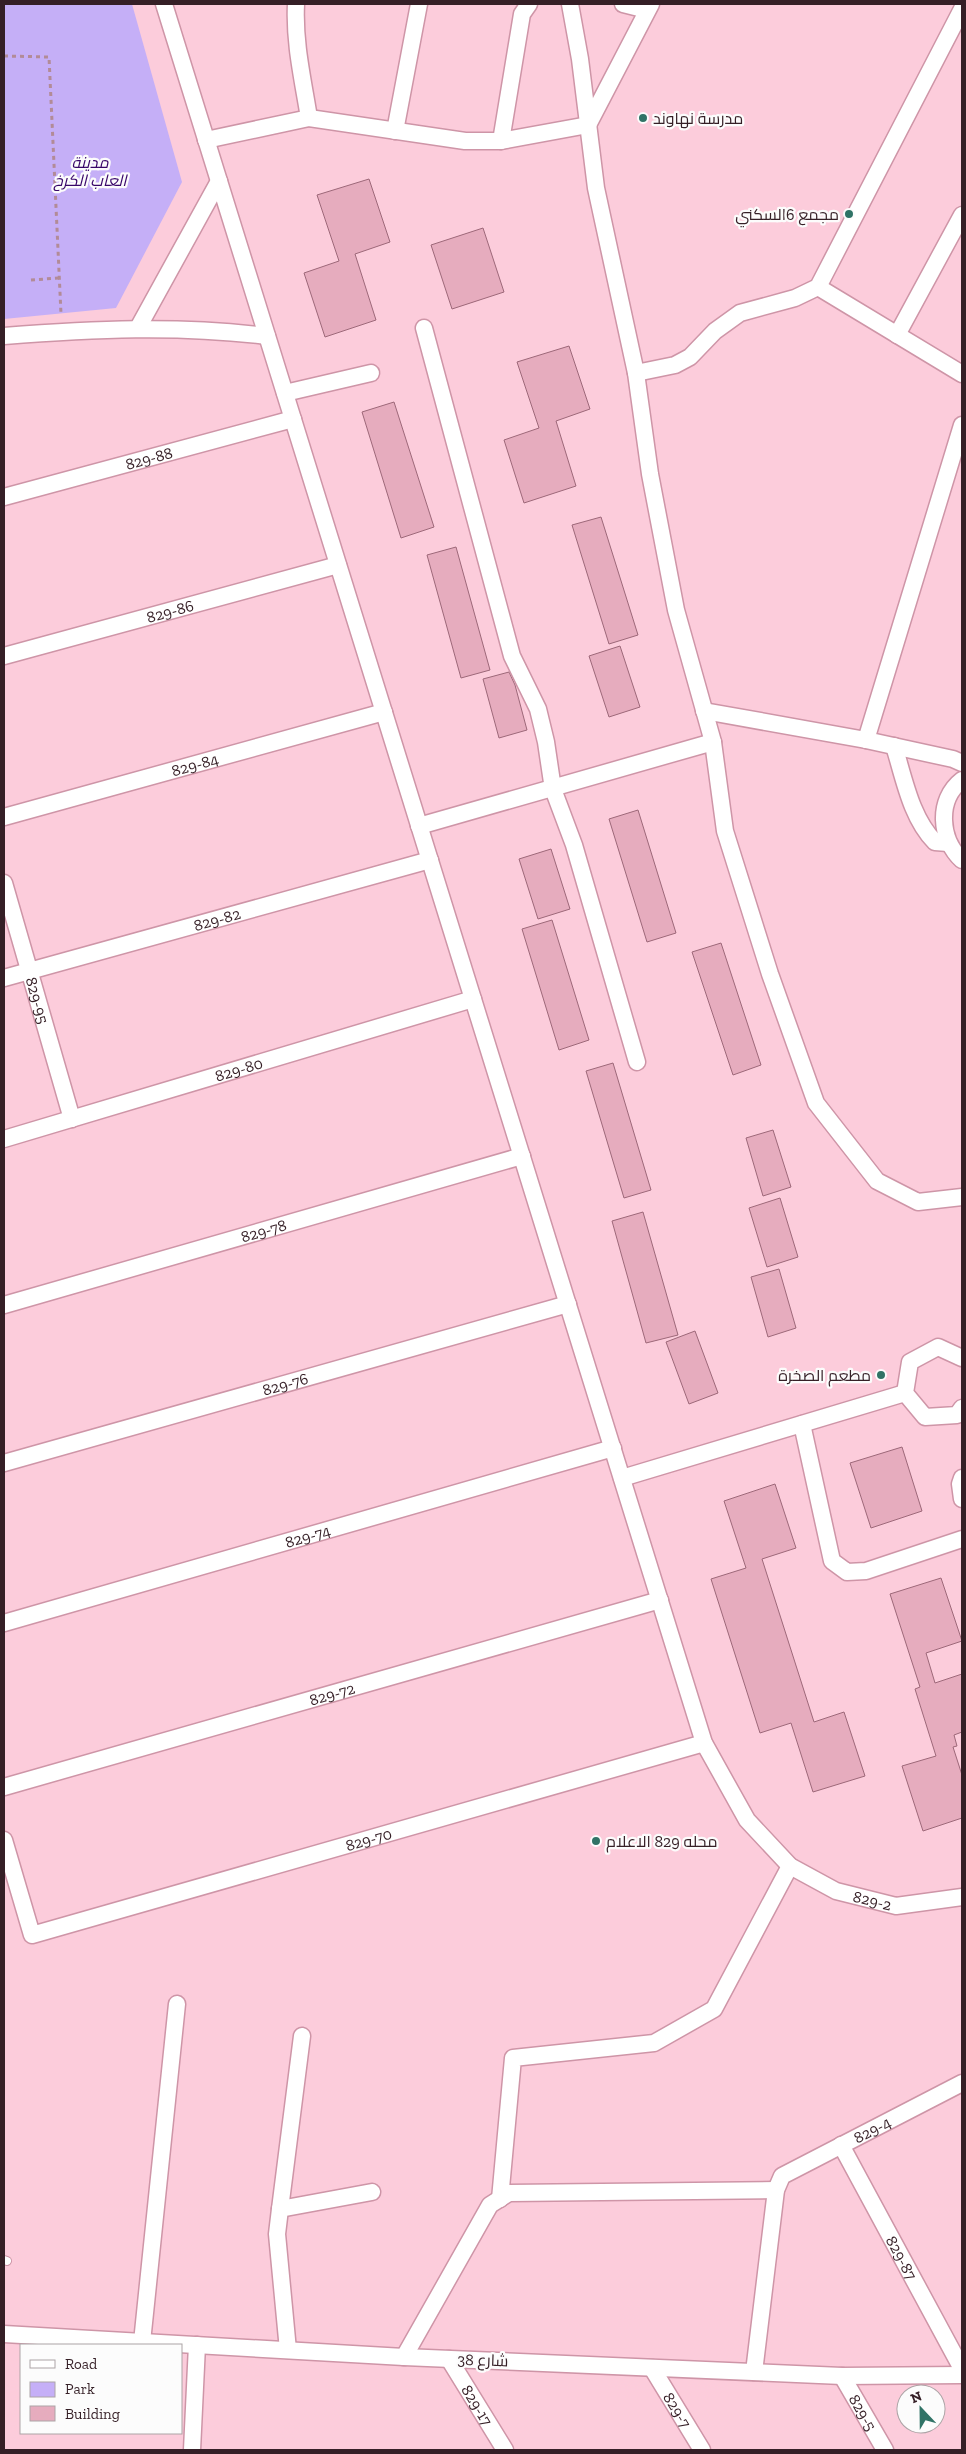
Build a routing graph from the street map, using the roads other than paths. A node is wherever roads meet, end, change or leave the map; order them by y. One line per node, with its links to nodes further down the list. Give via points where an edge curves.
1 (164, 4): 12 (street, 829-2)
2 (296, 4): 9 (street, via 298,54)
3 (419, 4): 11 (street)
4 (530, 4): 13 (street, via 522,14)
5 (570, 4): 10 (street)
6 (623, 4): 7 (street, via 639,8)
7 (651, 4): 10 (street)
8 (962, 9): 16 (street)
9 (309, 118): 11 (street); 12 (street)
10 (588, 125): 13 (street); 23 (street, via 596,188)
11 (394, 130): 13 (street, via 465,141)
12 (206, 140): 14 (street, 829-2)
13 (501, 141)
14 (218, 181): 17 (street); 21 (street, 829-2)
15 (962, 215): 19 (street)
16 (818, 287): 19 (street); 23 (street, via 795,298 740,313 715,331 690,357 675,365)
17 (138, 328): 20 (street); 21 (street)
18 (424, 328): 38 (street, via 512,656 538,708)
19 (897, 334): 24 (street)
20 (4, 336)
21 (267, 336): 25 (street, 829-2)
22 (371, 373): 25 (street)
23 (636, 373): 31 (street, via 650,474 676,610)
24 (962, 374)
25 (285, 393): 26 (street, 829-2)
26 (293, 419): 28 (street, 829-88); 29 (street, 829-2)
27 (962, 425): 33 (street)
28 (4, 497)
29 (338, 565): 30 (street, 829-86); 32 (street, 829-2)
30 (4, 656)
31 (704, 711): 33 (street); 34 (street)
32 (384, 712): 39 (street, 829-84); 40 (street, 829-2)
33 (866, 740): 35 (street)
34 (713, 742): 38 (street); 52 (street, via 725,831 770,974 816,1103 877,1181 918,1202)
35 (894, 746): 36 (street); 41 (street, via 910,800 926,833 935,842)
36 (962, 763)
37 (962, 780): 41 (street, via 946,802 943,822)
38 (552, 789): 40 (street); 48 (street, via 574,845)
39 (4, 817)
40 (420, 826): 42 (street, 829-2)
41 (948, 843): 43 (street)
42 (430, 860): 45 (street, 829-82); 47 (street, 829-2)
43 (962, 860)
44 (4, 883): 45 (street, 829-95)
45 (29, 971): 46 (street, 829-82); 49 (street, 829-95)
46 (4, 978)
47 (473, 999): 49 (street, 829-80); 51 (street, 829-2)
48 (637, 1062)
49 (72, 1119): 50 (street, 829-80)
50 (4, 1139)
51 (522, 1156): 53 (street, 829-78); 54 (street, 829-2)
52 (962, 1197)
53 (4, 1304)
54 (568, 1304): 59 (street, 829-2); 60 (street, 829-76)
55 (962, 1358): 56 (street, via 938,1347 910,1362)
56 (905, 1393): 57 (street, via 925,1417 957,1415); 58 (street)
57 (962, 1408)
58 (802, 1424): 61 (street); 64 (street, via 832,1561 840,1567 847,1572 866,1571)
59 (613, 1448): 61 (street, 829-2); 66 (street, 829-74)
60 (4, 1463)
61 (622, 1478): 65 (street, 829-2)
62 (962, 1478): 63 (street)
63 (962, 1499)
64 (962, 1539)
65 (660, 1600): 67 (street, 829-2); 68 (street, 829-72)
66 (4, 1623)
67 (704, 1743): 69 (street, 829-70, via 32,1935); 70 (street, 829-2, via 747,1820)
68 (4, 1787)
69 (4, 1840)
70 (790, 1866): 71 (street, 829-2, via 836,1891 896,1906); 78 (street, via 714,2009 654,2043 513,2058)
71 (962, 1897)
72 (177, 2004): 81 (street)
73 (302, 2036): 79 (street)
74 (962, 2083): 75 (street, 829-4)
75 (841, 2145): 76 (street, 829-4); 89 (street, 829-87)
76 (779, 2183): 78 (street, via 525,2192 509,2193); 90 (street)
77 (372, 2192): 79 (street)
78 (500, 2199): 86 (street, via 490,2205)
79 (280, 2209): 85 (street, via 277,2234)
80 (4, 2334): 81 (street, شارع 38)
81 (142, 2342): 82 (street, شارع 38)
82 (179, 2344)
83 (182, 2344): 84 (street, شارع 38)
84 (197, 2345): 85 (street, شارع 38); 93 (street)
85 (288, 2350): 86 (street, شارع 38)
86 (404, 2357): 87 (street, شارع 38)
87 (449, 2359): 88 (street, شارع 38); 94 (street, 829-17)
88 (652, 2368): 90 (street, شارع 38); 95 (street, 829-7)
89 (962, 2369)
90 (754, 2372): 91 (street, شارع 38)
91 (842, 2376): 92 (street, شارع 38); 96 (street, 829-5)
92 (962, 2376)
93 (192, 2450)
94 (506, 2450)
95 (702, 2450)
96 (884, 2450)

